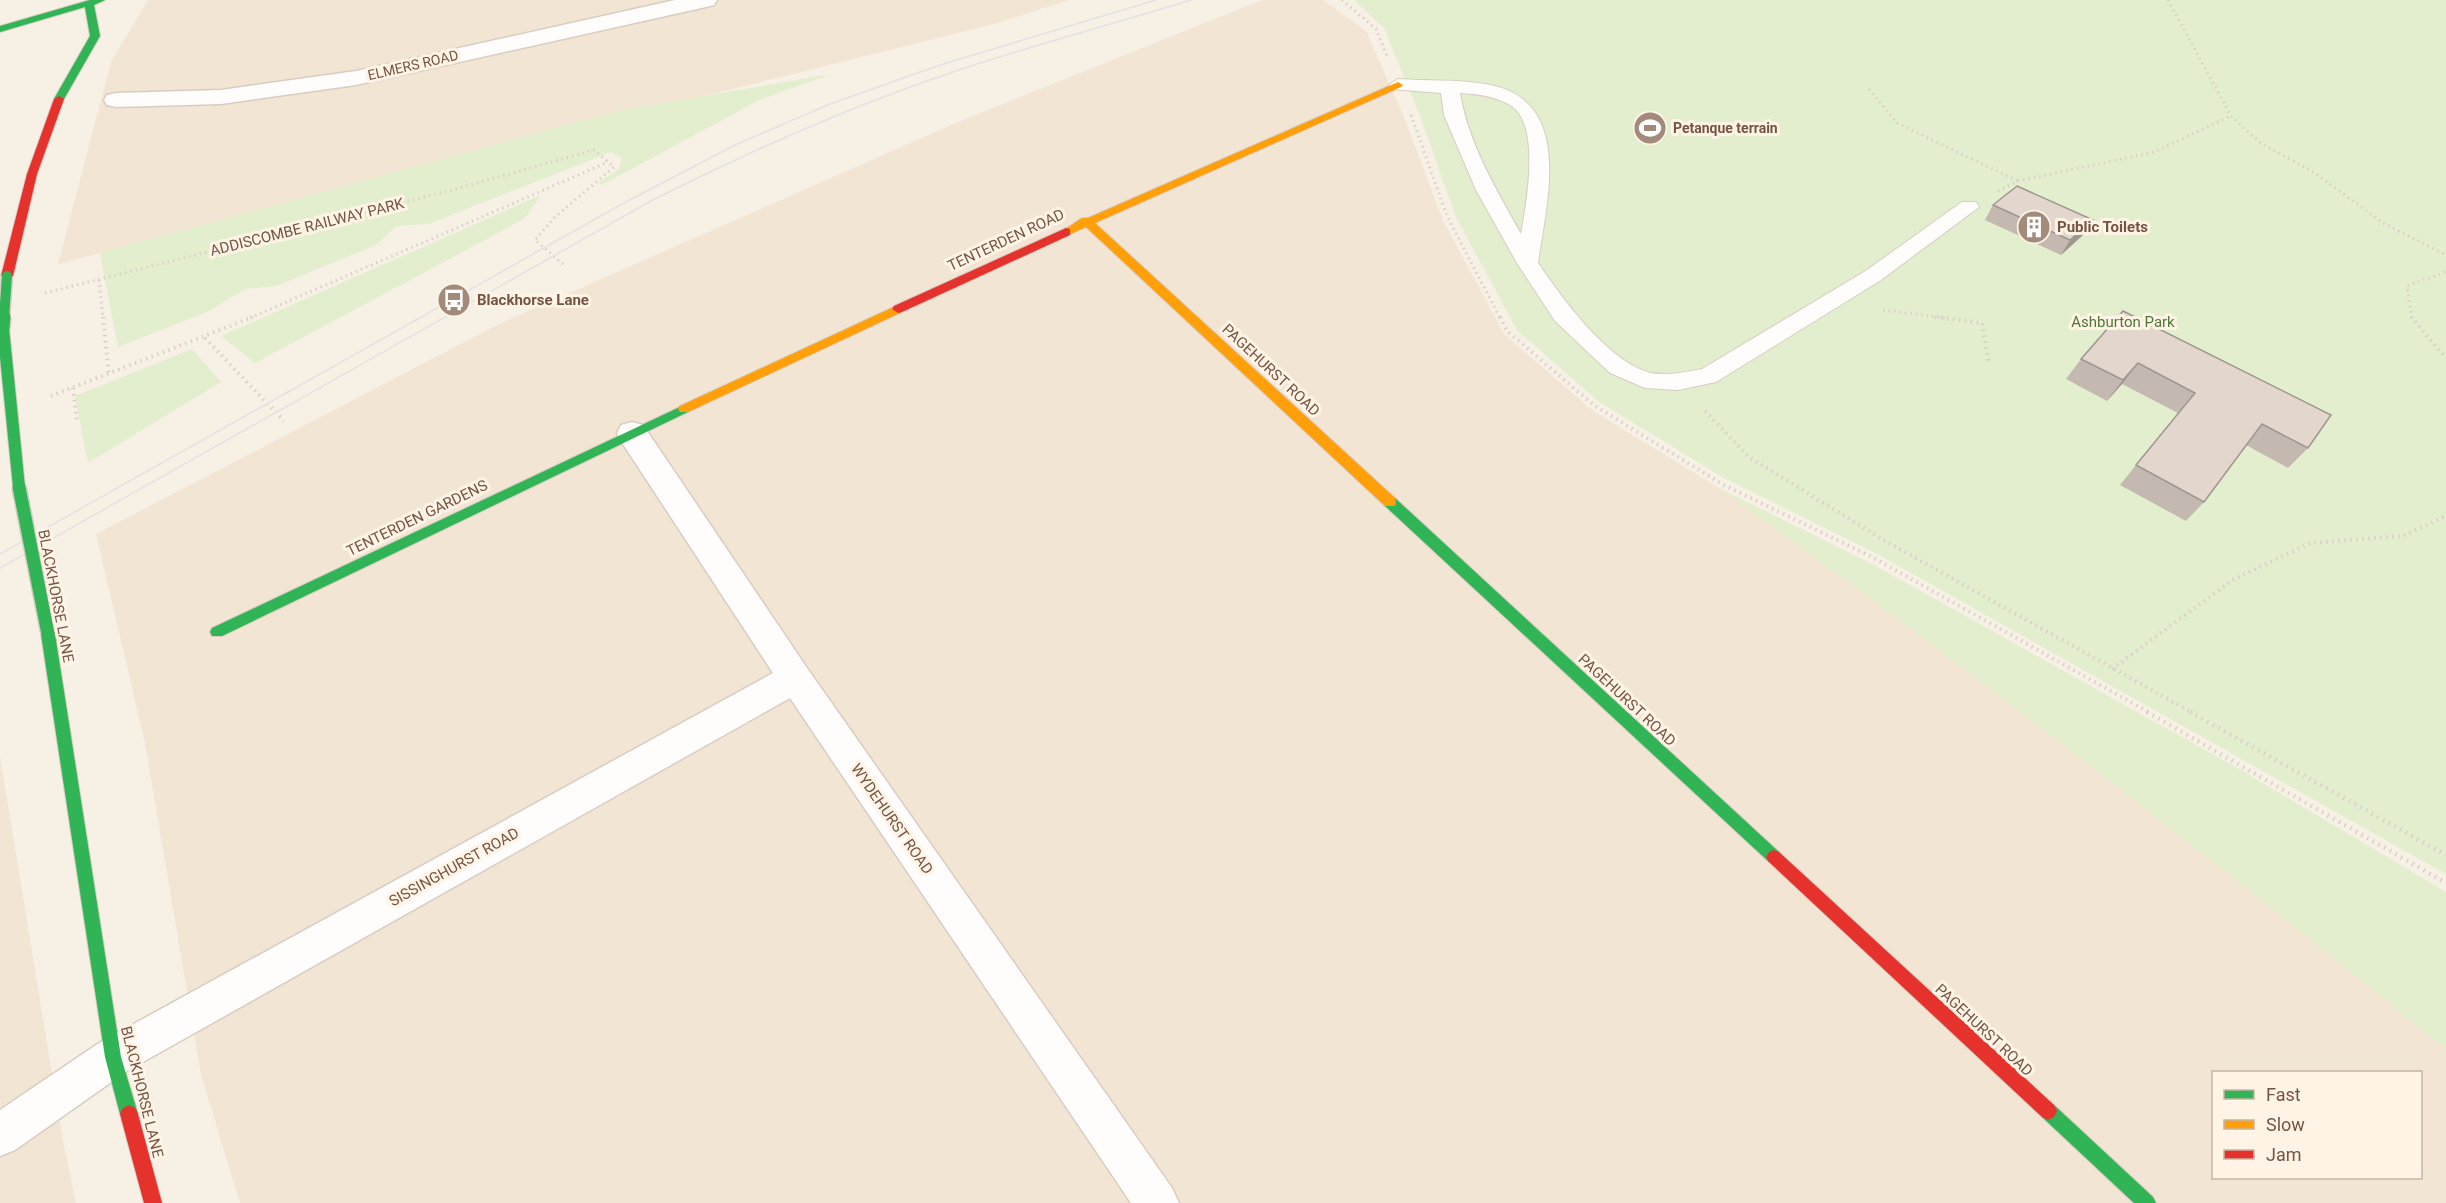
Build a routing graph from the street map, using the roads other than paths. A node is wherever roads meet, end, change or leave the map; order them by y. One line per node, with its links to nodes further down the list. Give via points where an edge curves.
1 (706, 0): 6 (street, ELMERS ROAD, via 356,78 221,97)
2 (95, 3): 3 (street); 13 (street, BLACKHORSE LANE, bridge, via 95,36 58,101 32,174 7,276 3,328 19,487 48,634)
3 (0, 29)
4 (1398, 85): 5 (lane); 8 (street, TENTERDEN ROAD)
5 (1450, 87): 9 (lane, via 1454,115 1486,190); 9 (lane, via 1484,89 1519,102 1535,128 1541,173)
6 (116, 100)
7 (1969, 207): 9 (lane, via 1874,275 1708,376 1678,382 1645,380 1618,367 1563,316)
8 (1086, 221): 10 (street, TENTERDEN ROAD); 17 (street, PAGEHURST ROAD)
9 (1527, 263)
10 (632, 433): 11 (street, TENTERDEN GARDENS); 12 (street, WYDEHURST ROAD)
11 (217, 632)
12 (795, 678): 13 (street, SISSINGHURST ROAD); 16 (street, WYDEHURST ROAD)
13 (113, 1057): 14 (street, SISSINGHURST ROAD); 15 (street, BLACKHORSE LANE)
14 (0, 1136)
15 (153, 1203)
16 (1157, 1203)
17 (2147, 1203)

